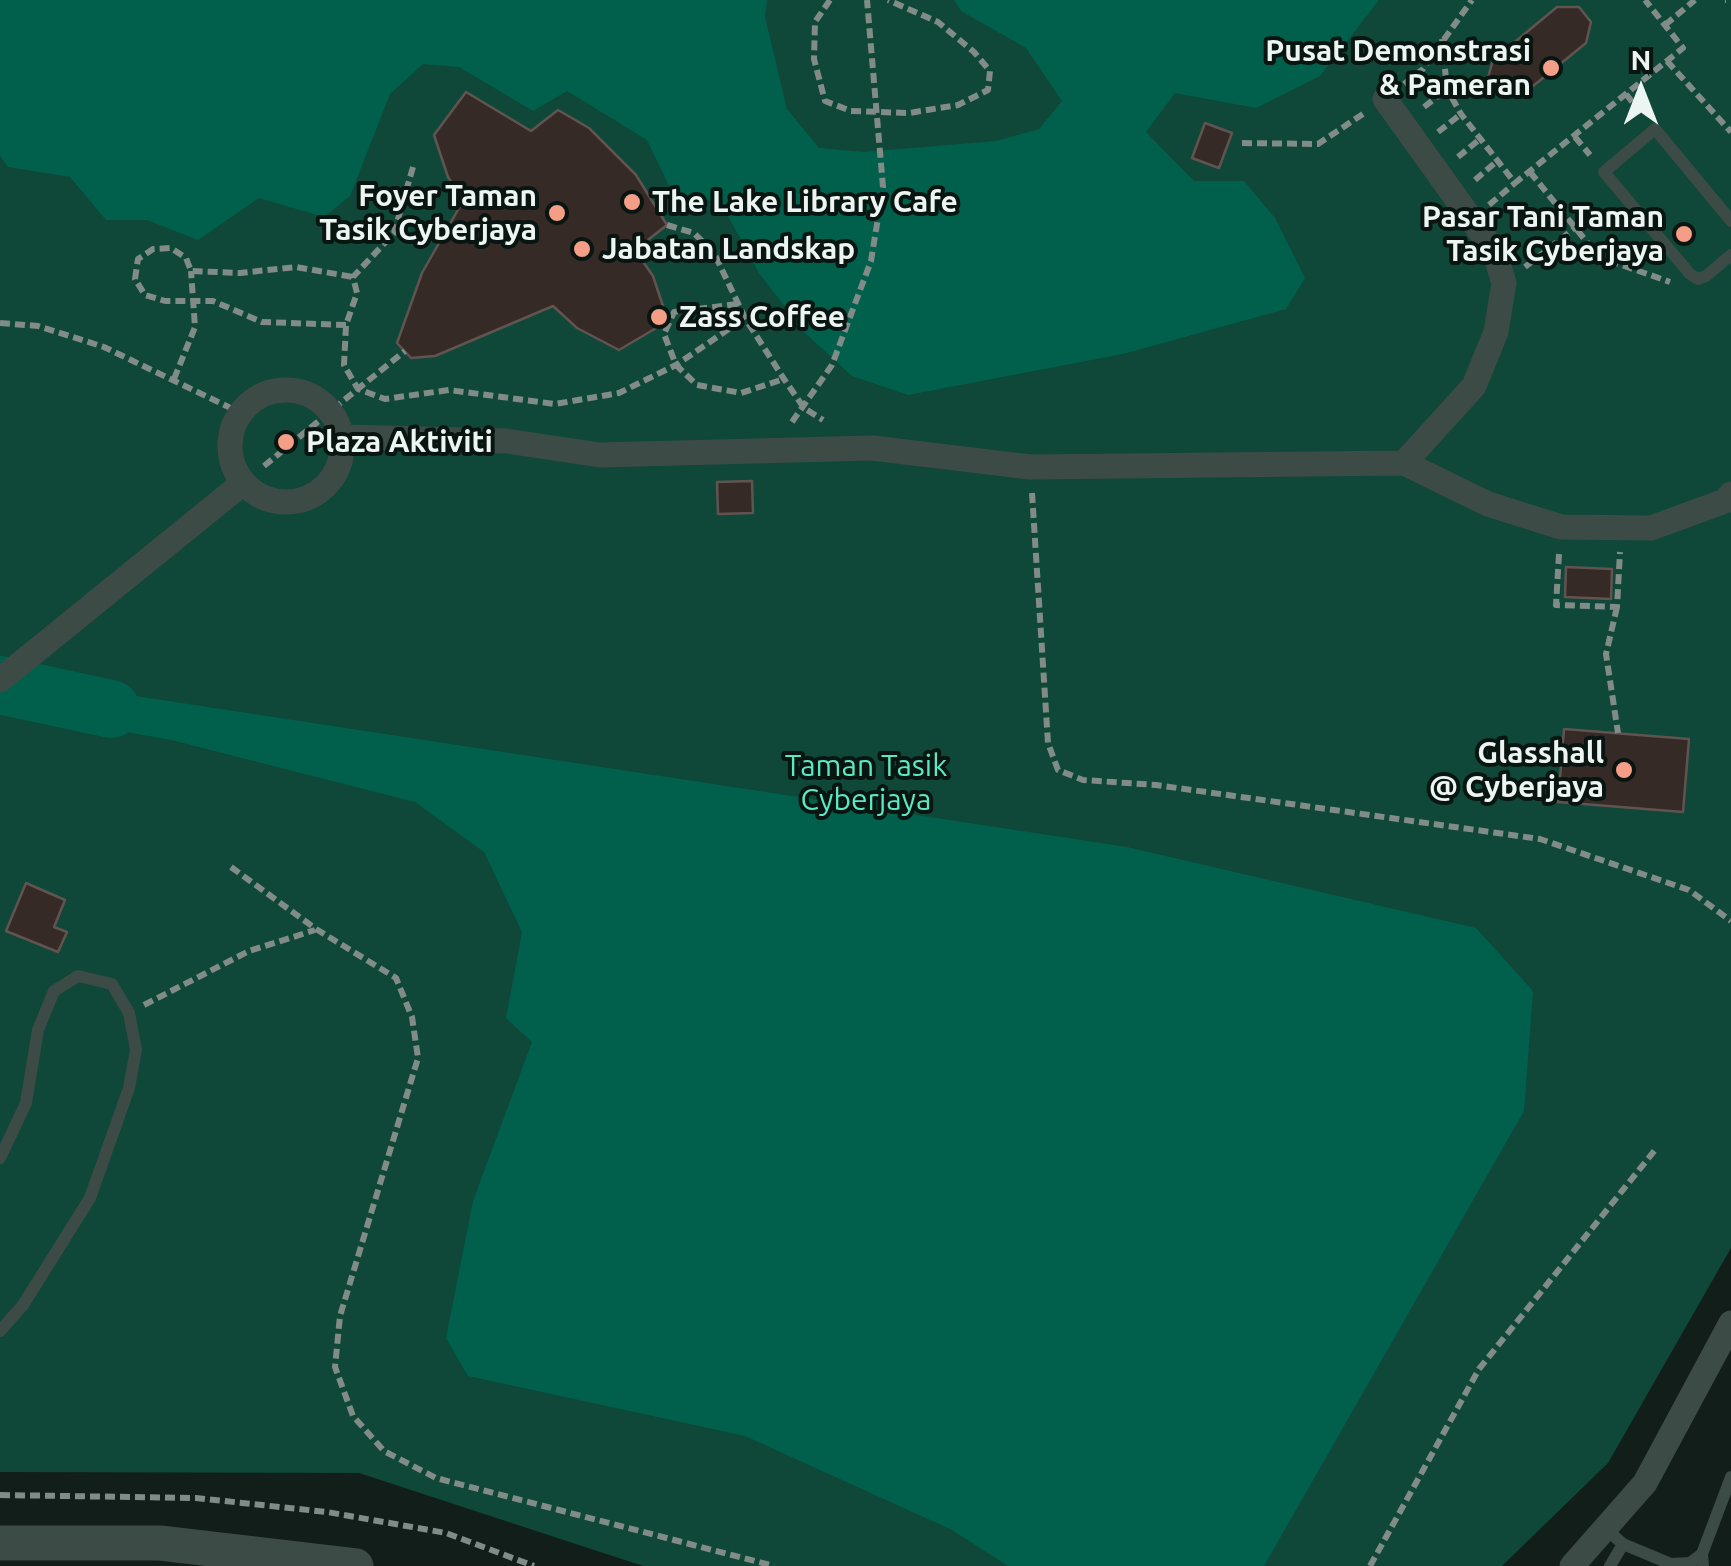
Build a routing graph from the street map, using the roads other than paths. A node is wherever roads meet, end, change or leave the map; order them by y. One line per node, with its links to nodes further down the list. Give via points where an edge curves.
1 (1384, 99): 5 (street, via 1494,251 1504,283 1496,332 1474,386)
2 (1731, 220): 3 (lane, via 1655,129 1604,172 1690,274 1698,279)
3 (1728, 263)
4 (342, 437): 5 (street, via 506,441 600,455 872,448 1030,467); 6 (street, via 336,473 309,498 272,500); 6 (street, via 330,412 302,392 269,393 240,413 230,447)
5 (1404, 462): 7 (street, via 1488,504 1561,528 1652,528)
6 (243, 482): 8 (street)
7 (1731, 494)
8 (0, 680)
9 (0, 1158): 11 (lane, via 26,1102 38,1030 54,991 78,976 112,984 129,1012 136,1050 129,1088 90,1198 24,1305)
10 (1731, 1323): 13 (street, via 1645,1483)
11 (0, 1331)
12 (1731, 1477): 15 (lane)
13 (1623, 1541): 15 (lane, via 1670,1564); 17 (street); 18 (lane); 19 (lane)
14 (0, 1544): 16 (main road, via 160,1543)
15 (1702, 1560)
16 (356, 1566)
17 (1572, 1566)
18 (1610, 1566)
19 (1637, 1566)

